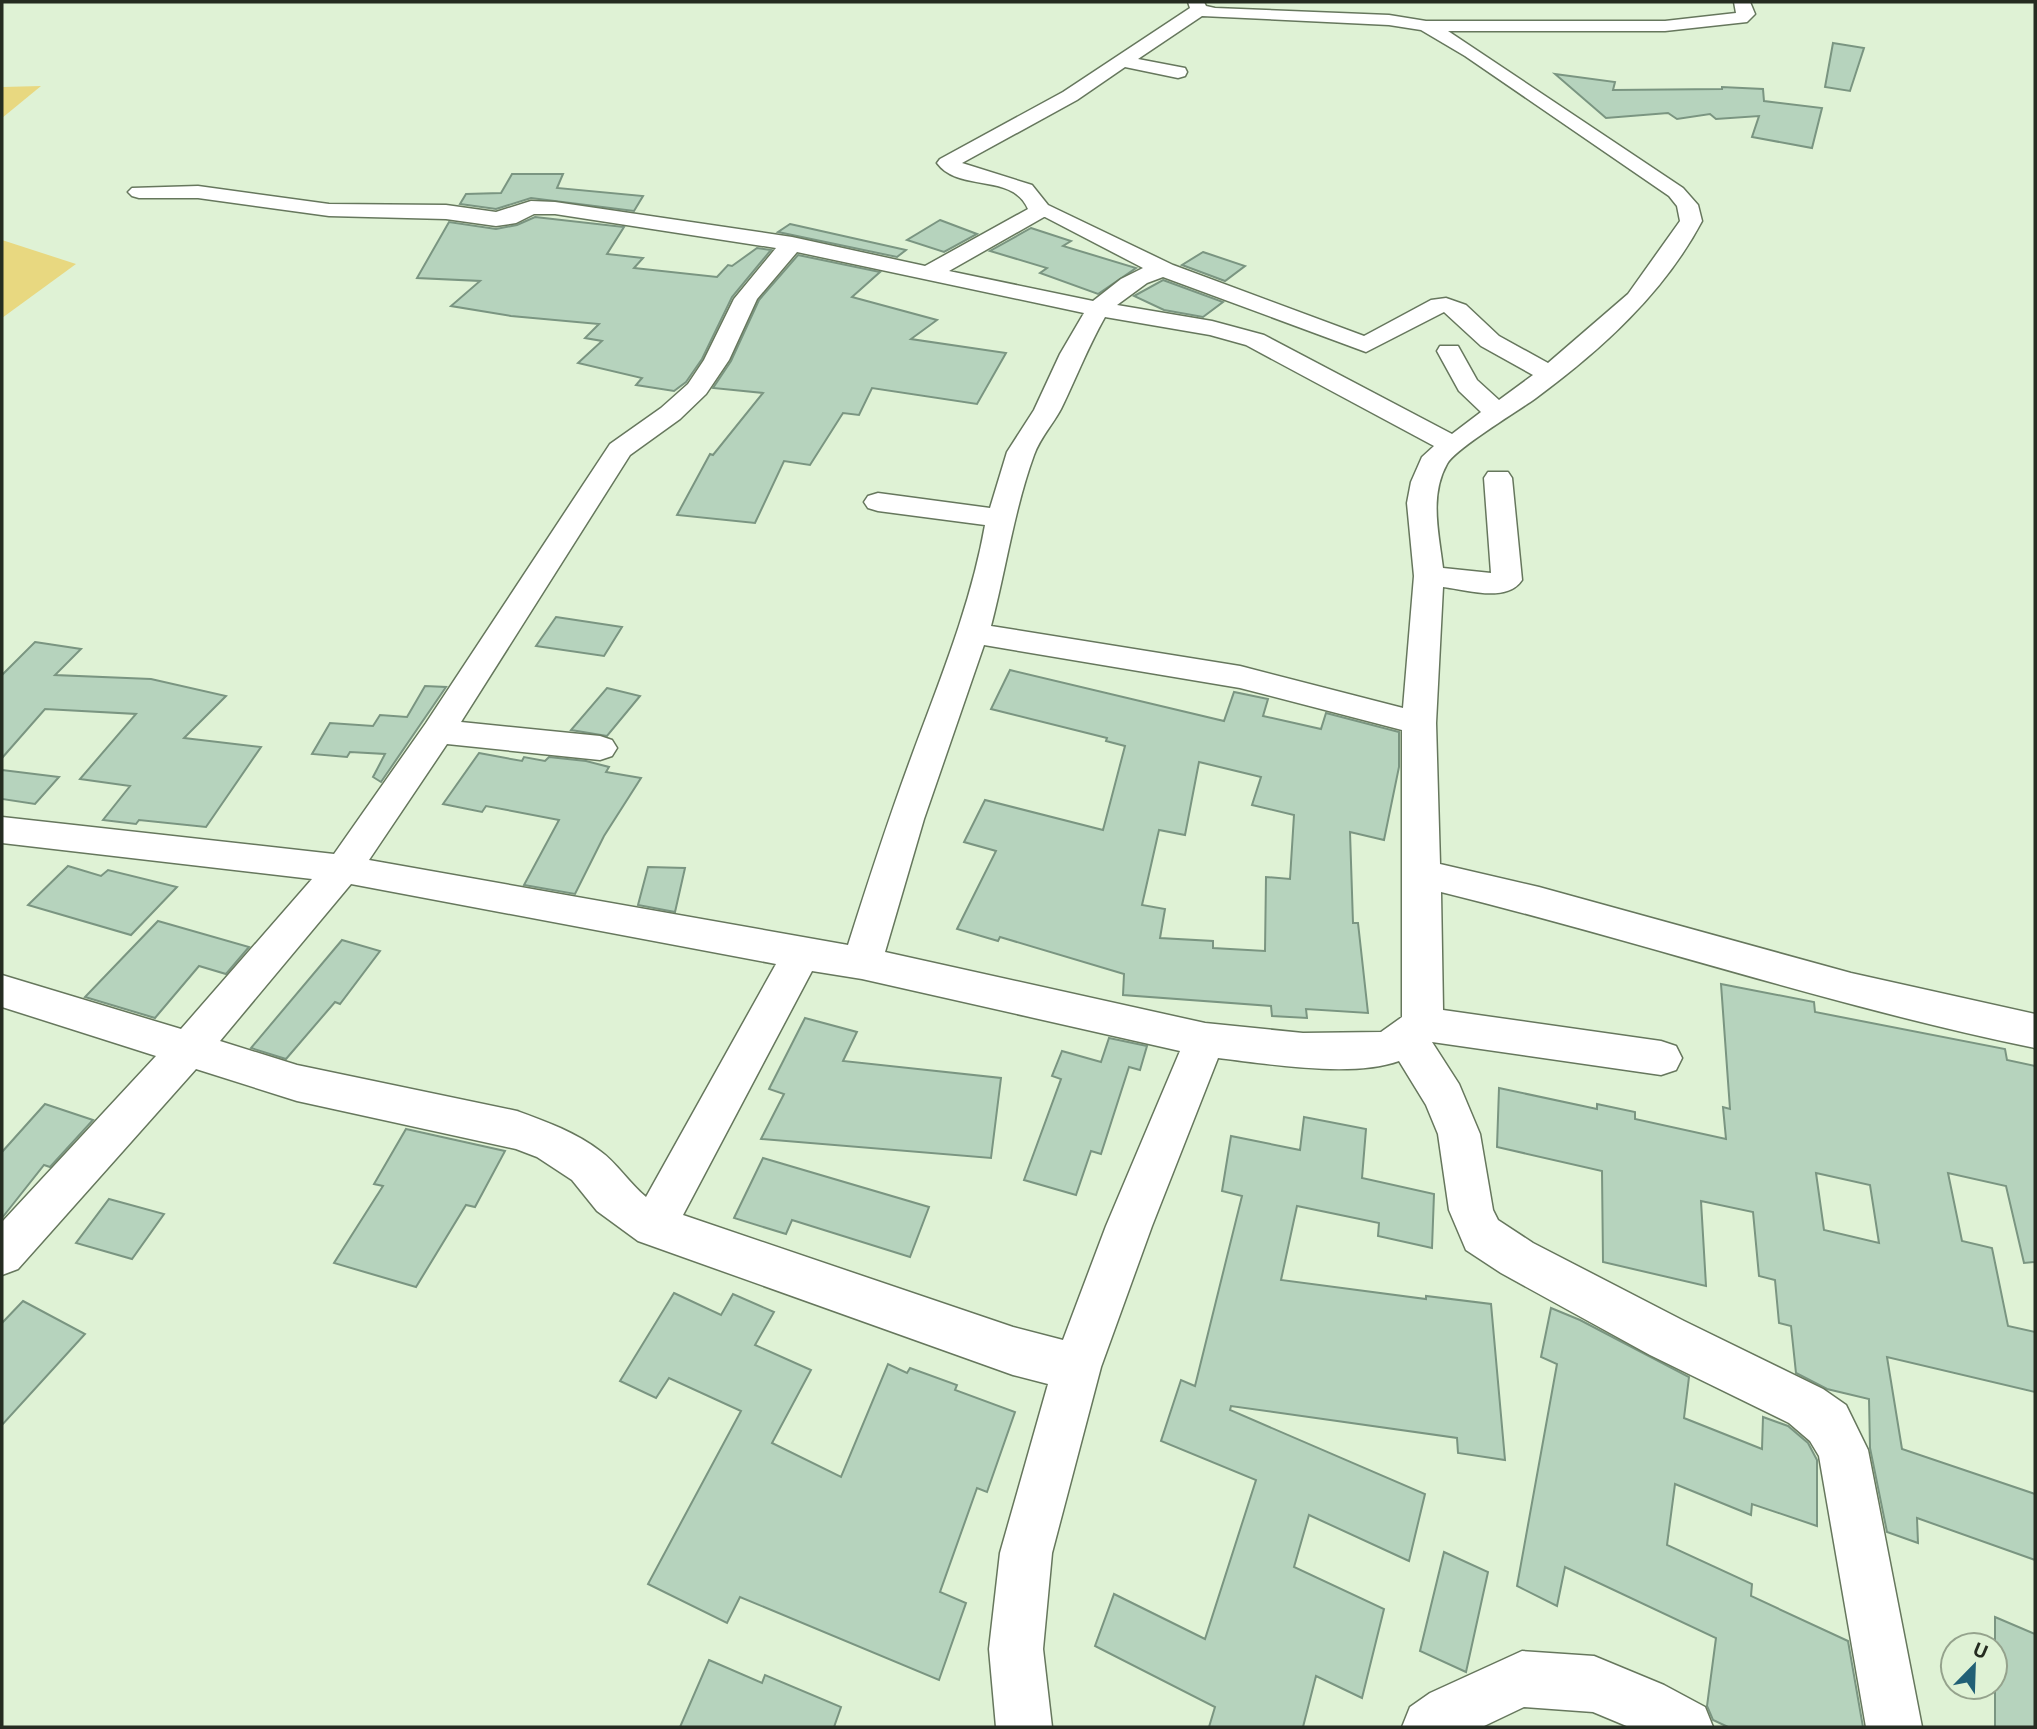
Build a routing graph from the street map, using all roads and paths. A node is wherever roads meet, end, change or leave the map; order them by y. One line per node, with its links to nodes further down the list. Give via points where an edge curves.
1 (1742, 2): 7 (street, via 1746,14 1731,20 1665,26)
2 (1198, 6): 6 (street); 8 (street)
3 (1569, 8): 5 (street)
4 (1535, 9): 7 (street)
5 (1594, 9)
6 (1426, 26): 7 (street); 17 (street, via 1471,51 1676,192 1687,205 1691,221 1684,236 1636,299)
7 (1548, 26)
8 (1121, 61): 9 (street); 11 (street, via 1070,96 947,163 968,174 1022,187 1037,200)
9 (1178, 72)
10 (139, 192): 12 (street, via 198,192 330,210 446,212 496,219 539,207)
11 (1040, 211): 13 (street, via 1049,211); 14 (street)
12 (792, 244): 14 (street); 26 (street, via 742,306 699,387 683,405 620,450)
13 (1165, 270): 15 (street, via 1139,279); 17 (street, via 1366,345 1439,305 1453,306 1486,337)
14 (928, 274): 15 (street)
15 (1098, 309): 19 (street, via 1213,328 1255,340); 22 (street, via 1021,452)
16 (1449, 351): 18 (street, via 1473,395)
17 (1550, 374): 18 (street)
18 (1498, 412): 19 (street)
19 (1451, 444): 23 (street, via 1436,457 1423,492)
20 (1498, 478): 23 (street, via 1507,580 1503,584)
21 (878, 502): 22 (street)
22 (1001, 518): 24 (street)
23 (1429, 576): 25 (street)
24 (973, 633): 25 (street, via 1240,677); 32 (street, via 906,819)
25 (1419, 723): 30 (street)
26 (438, 731): 27 (street); 29 (street)
27 (600, 748)
28 (2, 830): 29 (street)
29 (343, 869): 31 (street); 37 (street)
30 (1423, 874): 34 (street); 35 (street, via 1851,989)
31 (801, 954): 32 (street); 39 (street)
32 (862, 962): 36 (street)
33 (2, 991): 37 (street)
34 (1415, 1031): 36 (street, via 1385,1049 1303,1050); 38 (street); 45 (street, via 1459,1133 1471,1210 1482,1235 1656,1332 1806,1406 1828,1423 1843,1450)
35 (2035, 1031)
36 (1205, 1040): 41 (street)
37 (187, 1051): 39 (street, via 298,1083 529,1134 587,1166 622,1205); 40 (street)
38 (1661, 1058)
39 (654, 1226): 41 (street, via 1013,1351)
40 (2, 1254)
41 (1077, 1367): 42 (street, via 1026,1553 1016,1649)
42 (1024, 1727)
43 (1430, 1727): 44 (street, via 1522,1679 1594,1685)
44 (1685, 1727)
45 (1894, 1727)

